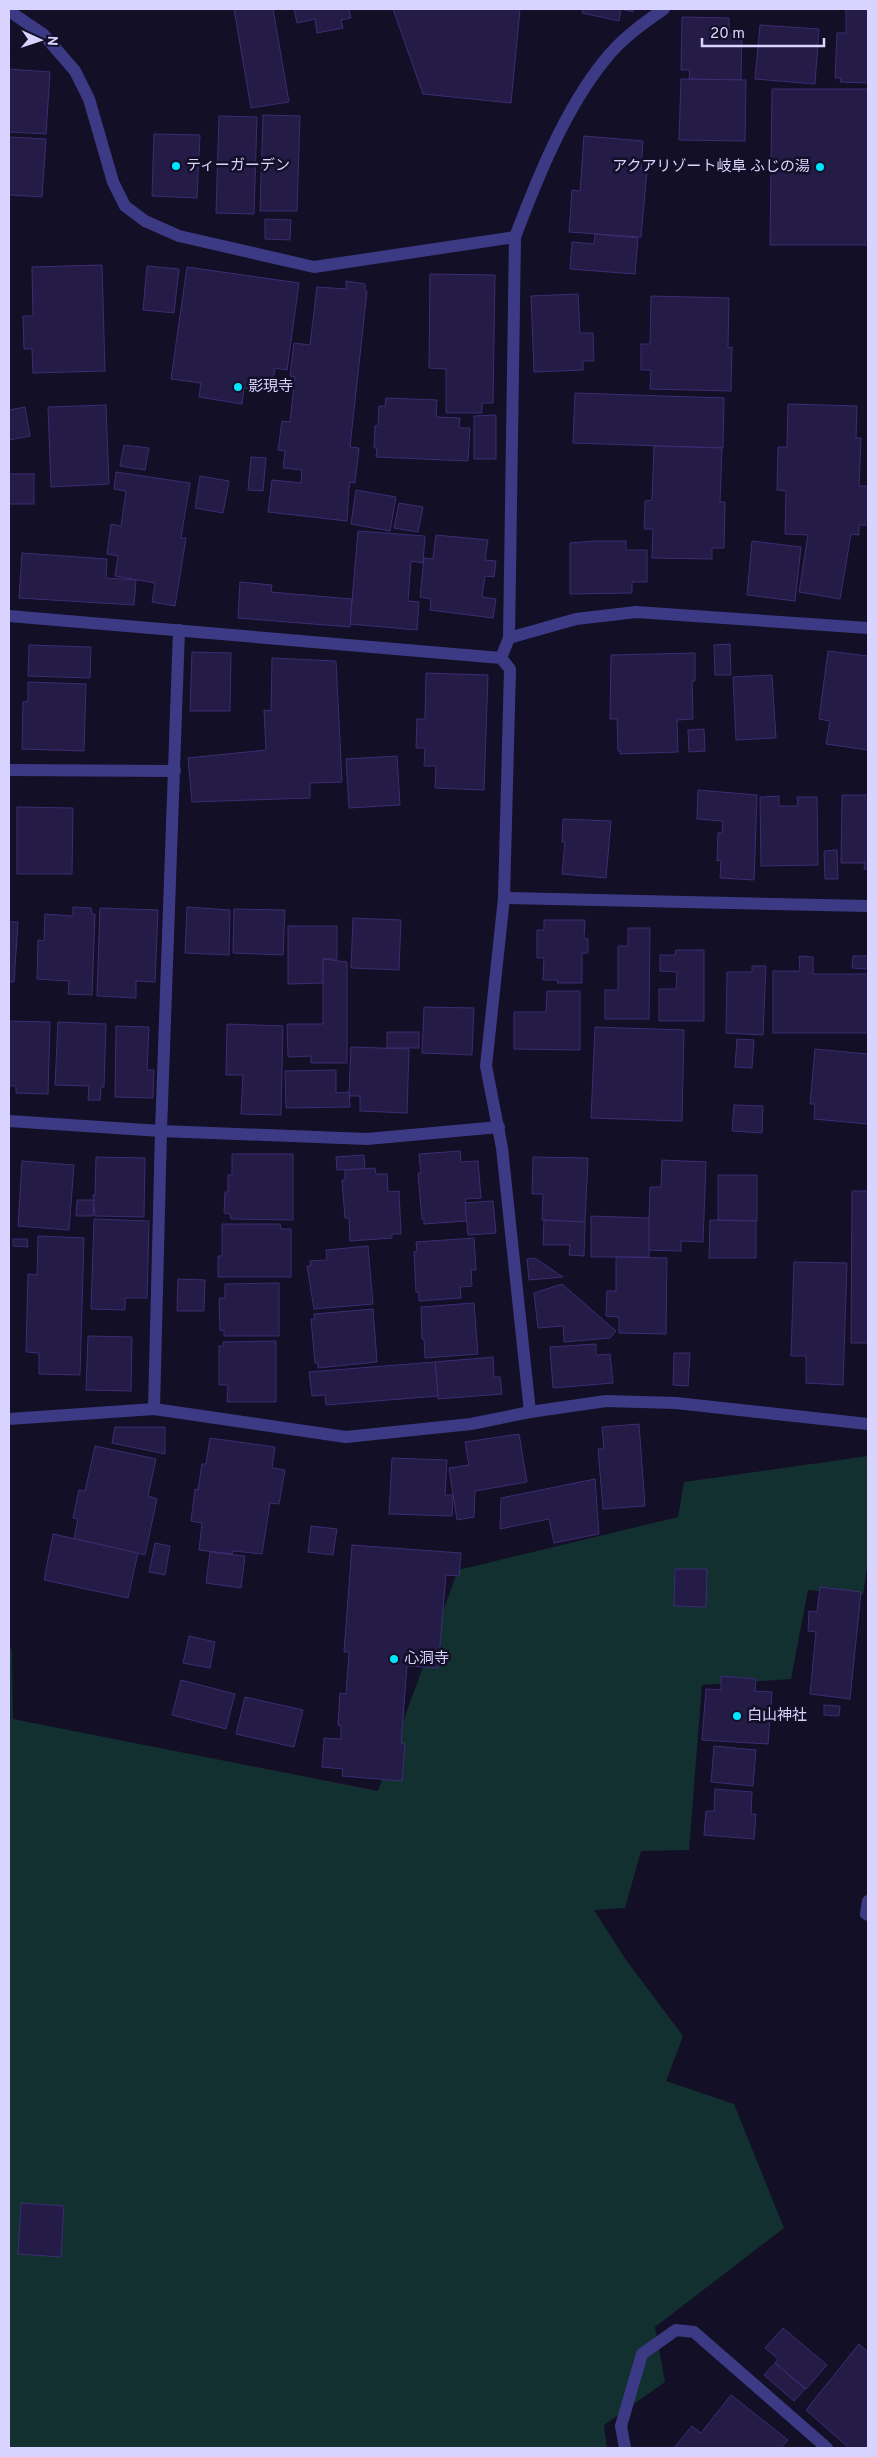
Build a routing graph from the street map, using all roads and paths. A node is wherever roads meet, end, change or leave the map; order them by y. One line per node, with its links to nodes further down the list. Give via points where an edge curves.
1 (664, 9): 3 (street, via 634,31 604,60 579,95 532,192)
2 (9, 11): 3 (street, via 43,34 75,71 89,99 113,182 125,206 162,229 179,236 314,267)
3 (515, 237): 7 (street)
4 (9, 616): 6 (street)
5 (868, 628): 7 (street, via 636,612 576,619)
6 (179, 630): 8 (street); 10 (street)
7 (509, 638): 8 (street)
8 (501, 658): 11 (street, via 510,669)
9 (9, 770): 10 (street)
10 (175, 771): 15 (street)
11 (504, 898): 12 (street); 14 (street, via 486,1066)
12 (868, 906)
13 (9, 1121): 15 (street)
14 (499, 1127): 15 (street, via 367,1139); 17 (street)
15 (161, 1131): 16 (street)
16 (154, 1409): 17 (street, via 346,1437 471,1424); 18 (street)
17 (530, 1412): 19 (street, via 606,1401 676,1403)
18 (9, 1419)
19 (868, 1424)
20 (868, 1901): 21 (street)
21 (868, 1915)
22 (625, 2448): 23 (street, via 621,2426 642,2354 676,2330 694,2332)
23 (827, 2448)

